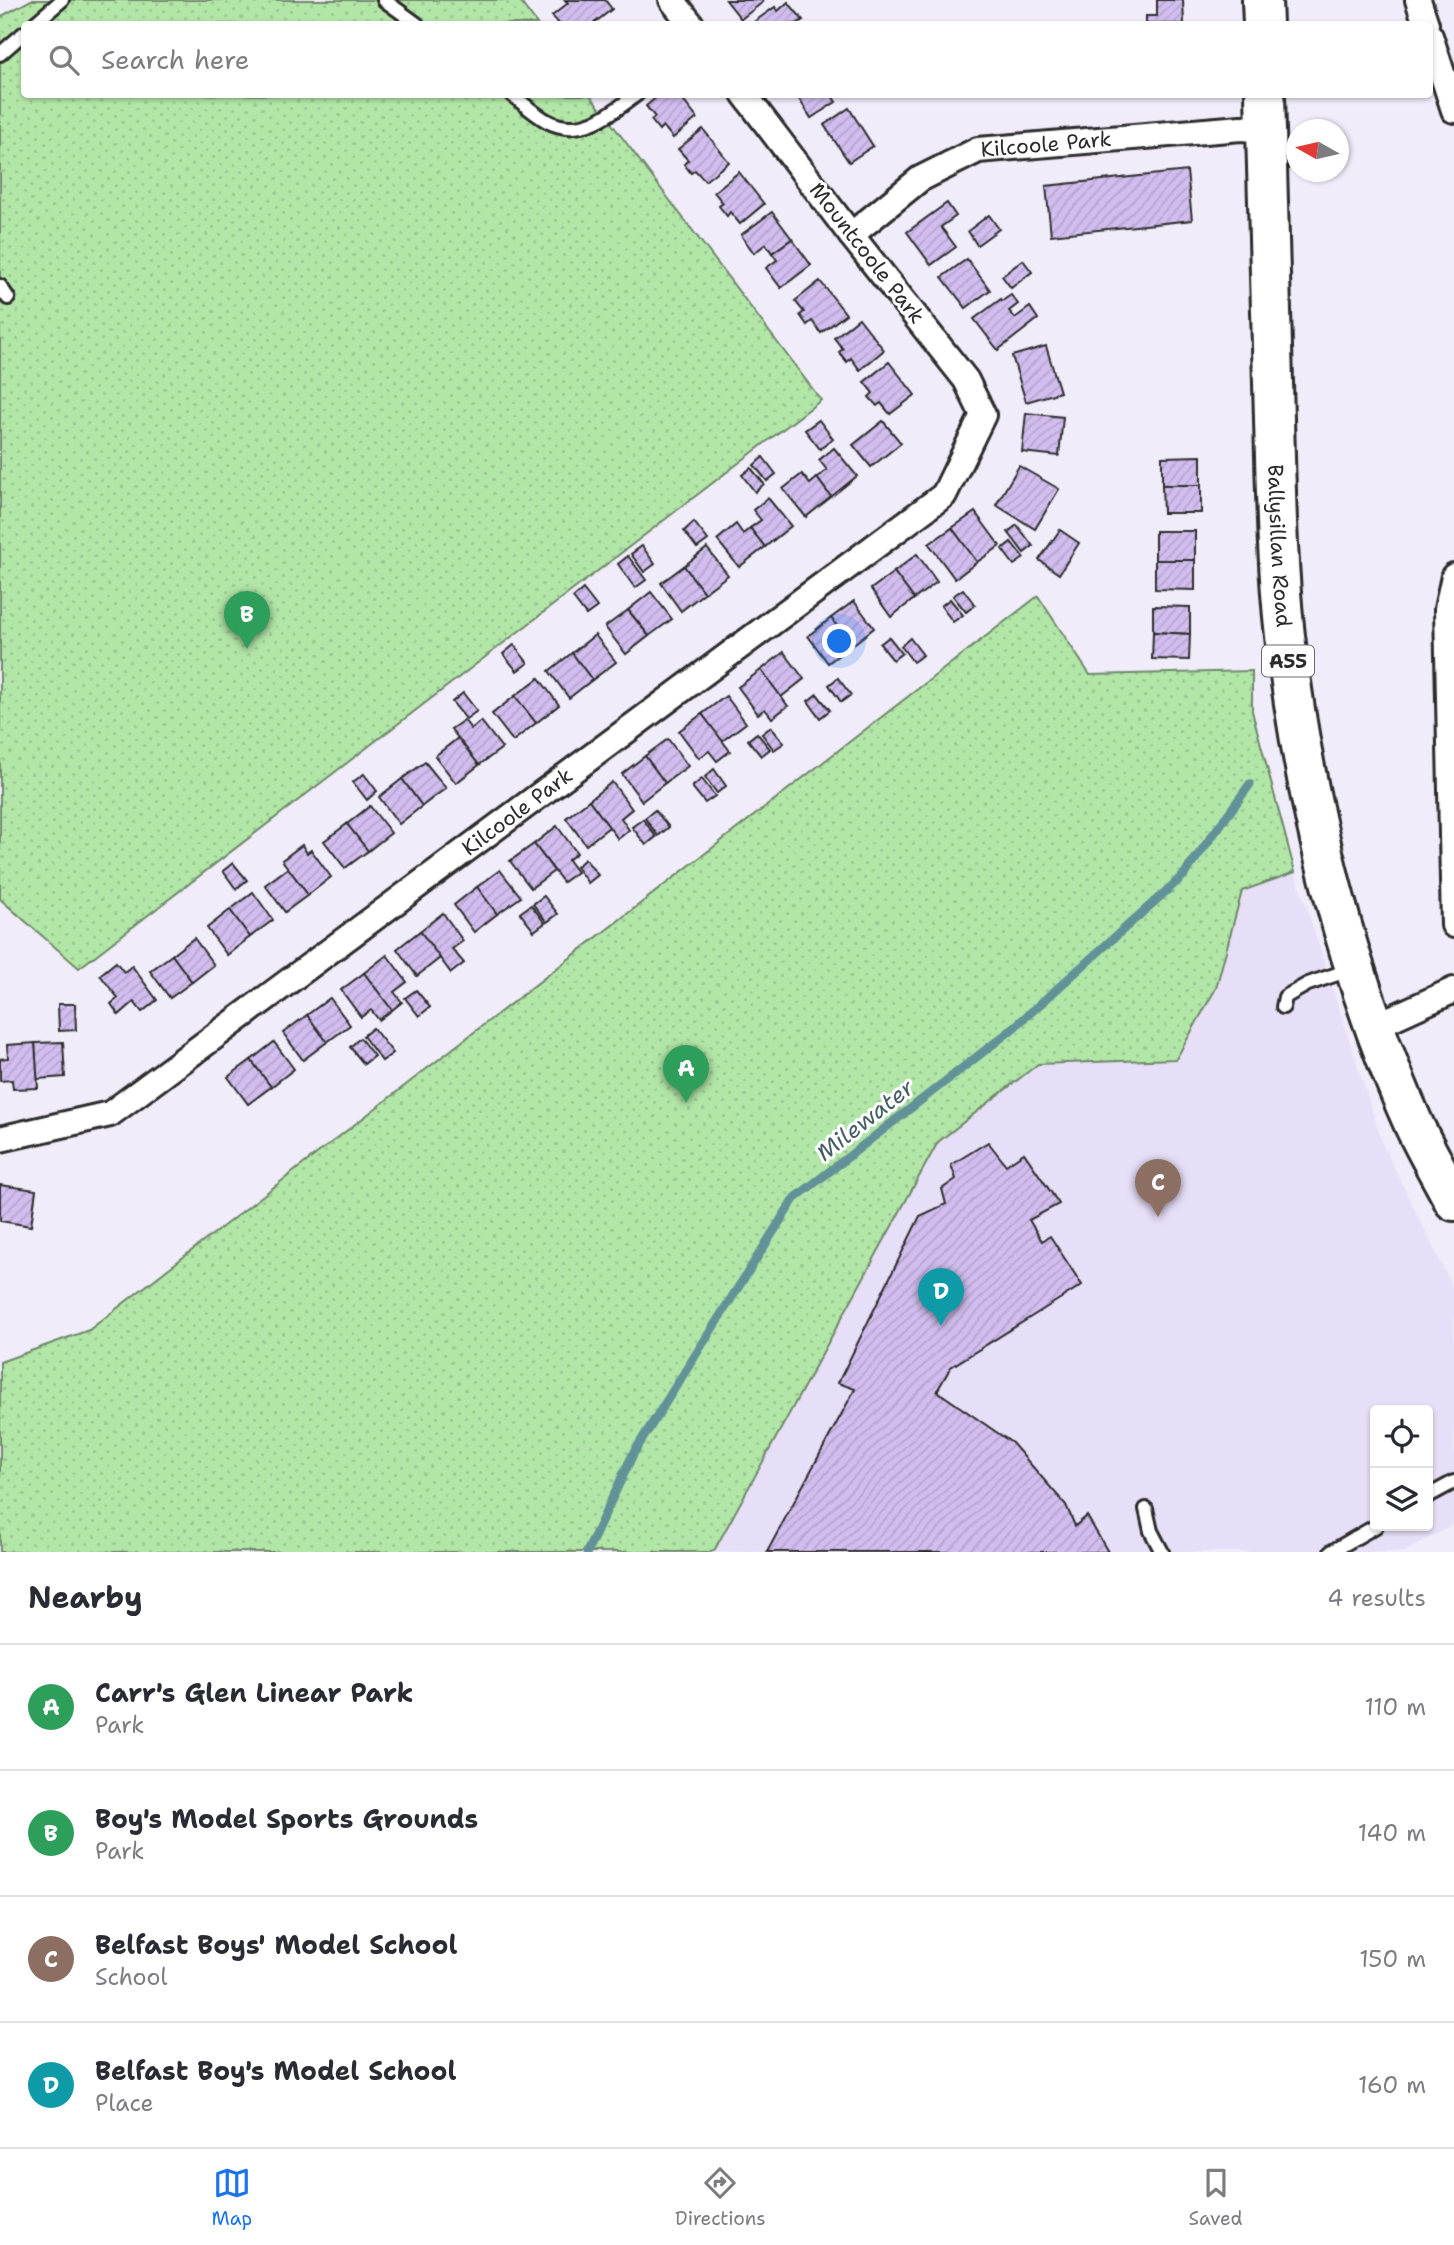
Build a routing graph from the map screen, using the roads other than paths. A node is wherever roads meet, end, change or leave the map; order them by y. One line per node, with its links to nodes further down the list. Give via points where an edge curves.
1 (62, 0): 6 (lane)
2 (384, 0): 7 (lane)
3 (672, 0): 8 (street)
4 (1262, 0): 9 (highway)
5 (1418, 0): 10 (street)
6 (38, 21)
7 (413, 21)
8 (689, 21)
9 (1263, 21)
10 (1425, 21)
11 (21, 36): 13 (lane)
12 (1433, 45): 17 (street)
13 (0, 54)
14 (516, 98): 15 (lane, via 548,122 569,129 607,117)
15 (632, 98)
16 (747, 98): 19 (street, Mountcoole Park)
17 (1454, 110)
18 (1266, 112): 19 (street, Kilcoole Park, via 1241,128 978,150 920,179); 25 (highway, Ballysillan Road / A55, via 1278,540 1285,633 1294,705 1324,854)
19 (851, 235): 22 (street, Mountcoole Park, via 966,380)
20 (0, 286): 21 (lane)
21 (8, 298)
22 (983, 415): 29 (street, Kilcoole Park, via 944,495 110,1114)
23 (1454, 576): 24 (street, via 1447,609)
24 (1454, 925)
25 (1355, 968): 27 (lane, via 1295,990 1285,997); 28 (highway, Ballysillan Road / A55)
26 (1454, 990): 28 (street)
27 (1283, 1007)
28 (1375, 1026): 30 (highway, Ballysillan Road / A55, via 1414,1125)
29 (0, 1139)
30 (1454, 1201)
31 (1454, 1482): 32 (lane)
32 (1433, 1493)
33 (1146, 1509): 35 (lane, via 1150,1531)
34 (1370, 1529): 36 (lane)
35 (1162, 1552)
36 (1331, 1552)

